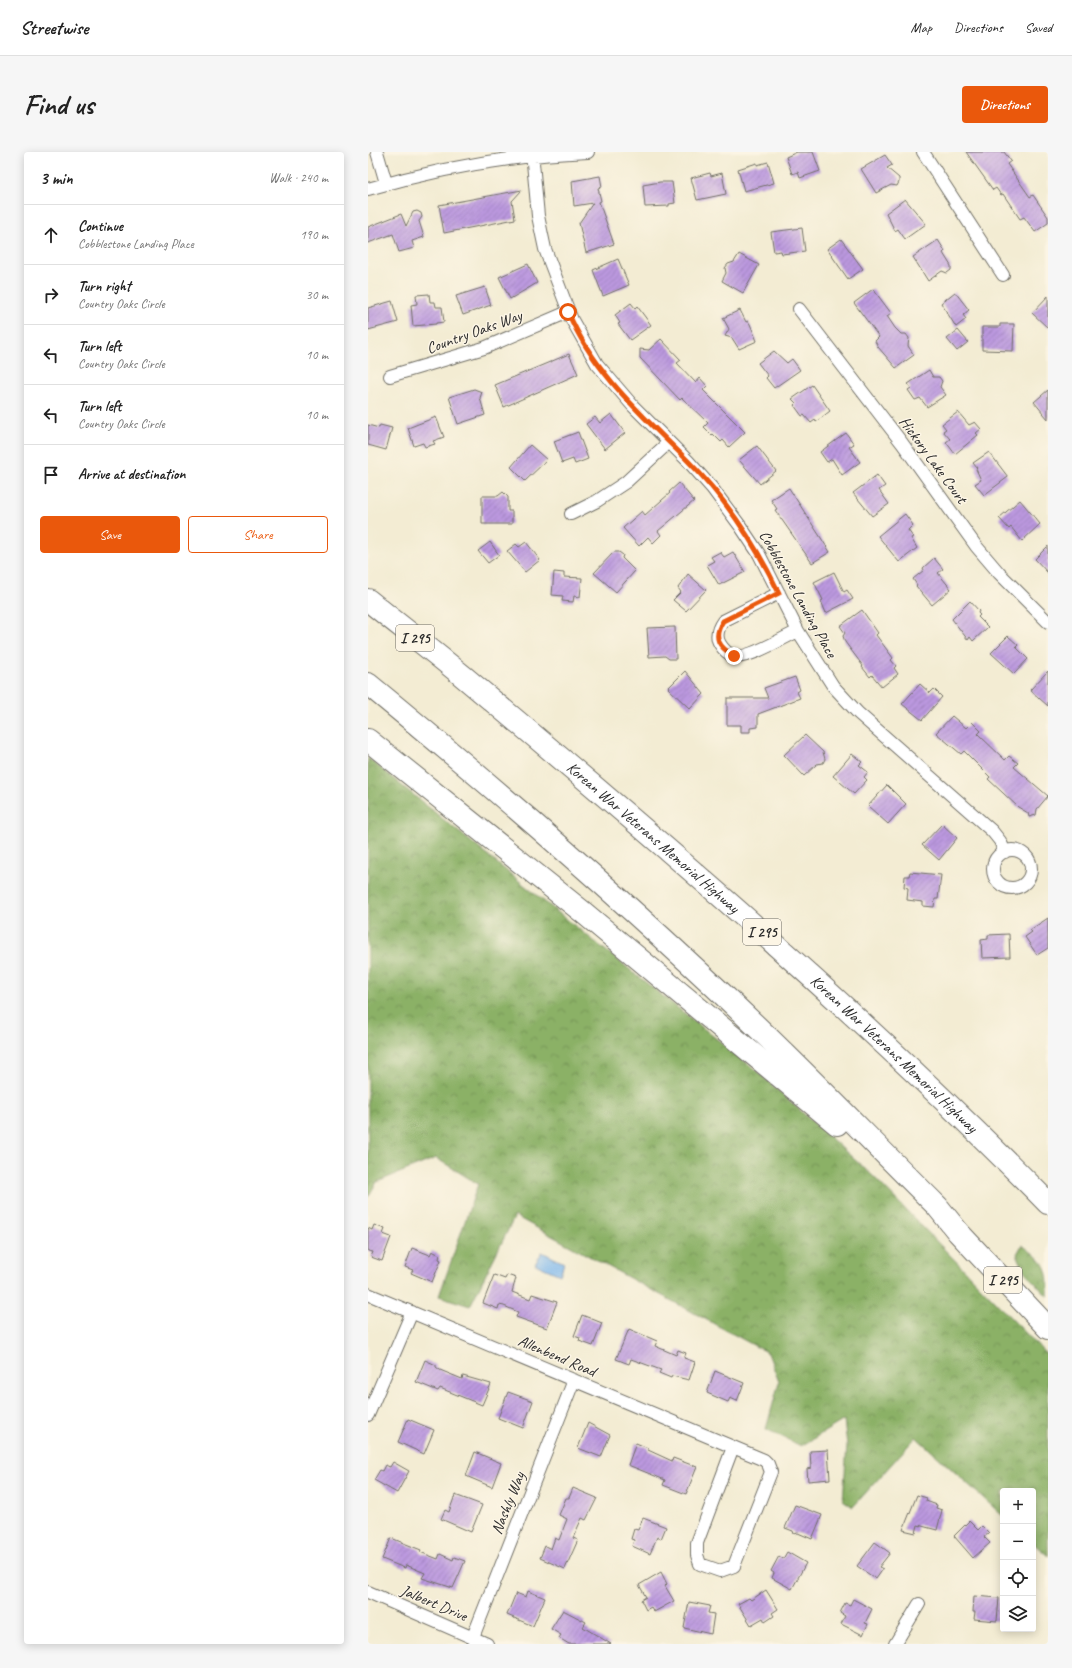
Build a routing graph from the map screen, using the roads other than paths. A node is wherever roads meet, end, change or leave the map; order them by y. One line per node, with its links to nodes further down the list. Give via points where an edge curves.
1 (377, 152): 5 (street)
2 (588, 152): 4 (street)
3 (923, 152): 7 (street)
4 (533, 154): 5 (street, via 438,170); 9 (street, Cobblestone Landing Place, via 538,216 544,249)
5 (386, 183): 6 (street)
6 (368, 188)
7 (1003, 275)
8 (799, 308): 15 (street, Hickory Lake Court, via 902,443 976,546 999,574)
9 (568, 312): 10 (street, Country Oaks Way, via 484,348); 11 (street, Cobblestone Landing Place, via 597,364)
10 (390, 376)
11 (668, 443): 12 (street, via 626,482 597,501); 13 (street, Cobblestone Landing Place, via 712,488 741,527 759,554)
12 (570, 514)
13 (779, 593): 16 (street, Cobblestone Landing Place); 16 (street, via 723,621 718,629 718,640 723,650 734,656 746,656)
14 (368, 600): 20 (highway, Korean War Veterans Memorial Highway / I 295, via 656,840 790,957 890,1048)
15 (1048, 622)
16 (798, 631): 19 (street, Cobblestone Landing Place, via 833,686 858,713 992,831 1000,840)
17 (368, 684): 21 (highway, via 528,819 672,948 832,1100 936,1206)
18 (368, 740): 21 (highway, via 756,1055 831,1118 931,1214)
19 (1005, 852)
20 (1048, 1203)
21 (958, 1232): 24 (highway, I 295)
22 (368, 1294): 23 (street, Allenbend Road)
23 (412, 1312): 25 (street, Allenbend Road); 26 (street)
24 (1048, 1328)
25 (574, 1380): 27 (street, Allenbend Road); 30 (street, Nashly Way)
26 (368, 1415)
27 (733, 1447): 27 (street, Allenbend Road, via 697,1543 700,1564 720,1571 734,1566 771,1472 764,1460)
28 (368, 1592): 30 (street, Jalbert Drive)
29 (919, 1604): 32 (street)
30 (473, 1637): 31 (street, Jalbert Drive)
31 (487, 1644)
32 (895, 1644)

